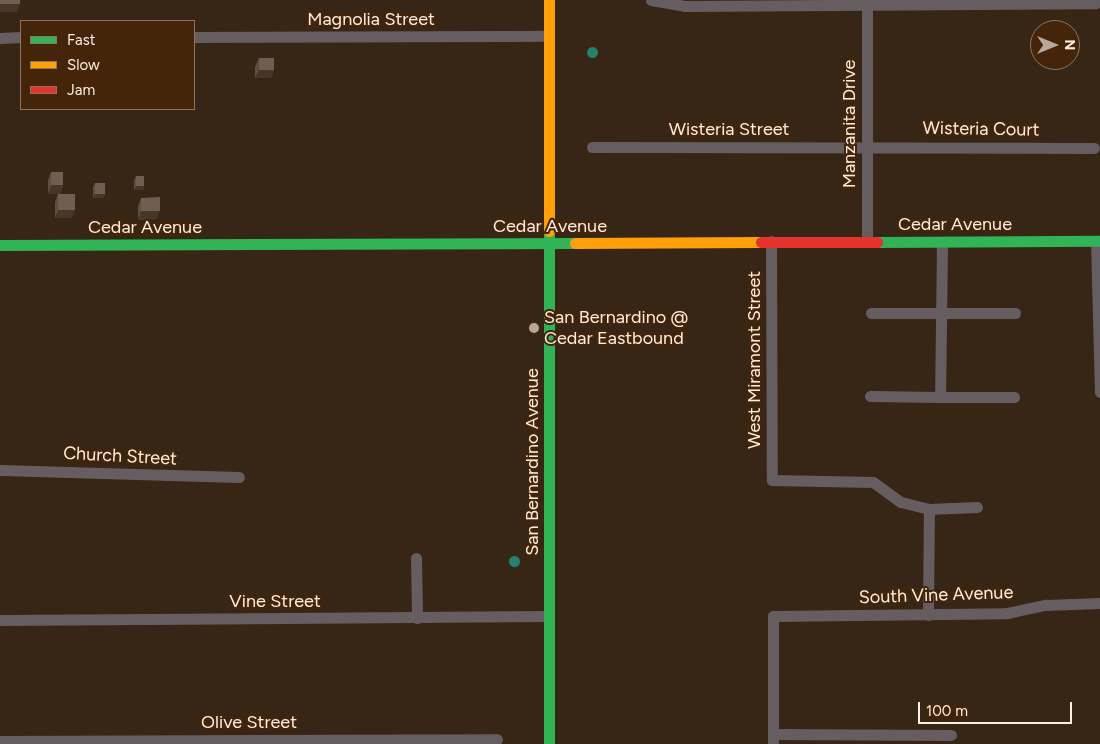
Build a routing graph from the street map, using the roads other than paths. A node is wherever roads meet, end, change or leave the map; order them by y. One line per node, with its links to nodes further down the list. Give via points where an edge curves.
1 (549, 0): 5 (main road, San Bernardino Avenue)
2 (651, 0): 4 (street, via 685,6)
3 (1096, 3): 4 (street)
4 (867, 5): 9 (street, Manzanita Drive)
5 (549, 36): 7 (street, Magnolia Street); 16 (main road, San Bernardino Avenue)
6 (20, 37): 8 (street)
7 (195, 37)
8 (0, 38)
9 (867, 146): 10 (street, Wisteria Street); 11 (street, Wisteria Court); 14 (street, Manzanita Drive)
10 (592, 147)
11 (1094, 148)
12 (1098, 240): 15 (main road, Cedar Avenue); 21 (street)
13 (771, 241): 14 (main road, Cedar Avenue); 16 (main road, Cedar Avenue); 28 (street, West Miramont Street, via 772,480 873,482 901,502)
14 (866, 242): 15 (main road, Cedar Avenue)
15 (942, 242): 18 (street)
16 (550, 244): 17 (main road, Cedar Avenue); 32 (main road, San Bernardino Avenue)
17 (0, 245)
18 (941, 312): 19 (street); 20 (street); 24 (street)
19 (871, 313)
20 (1015, 313)
21 (1100, 392)
22 (870, 396): 24 (street)
23 (1014, 397): 24 (street)
24 (940, 398)
25 (0, 470): 26 (street, Church Street)
26 (239, 476)
27 (977, 507): 28 (street)
28 (929, 509): 31 (street)
29 (416, 558): 33 (street)
30 (1100, 603): 31 (street, South Vine Avenue, via 1046,605 1007,613)
31 (928, 614): 37 (street, South Vine Avenue, via 773,616)
32 (549, 616): 33 (street, Vine Street); 40 (main road, San Bernardino Avenue)
33 (417, 618): 34 (street, Vine Street)
34 (0, 620)
35 (952, 735): 37 (street)
36 (497, 739): 39 (street, Olive Street)
37 (773, 739)
38 (0, 741): 39 (street, Olive Street)
39 (390, 742)
40 (549, 744)

